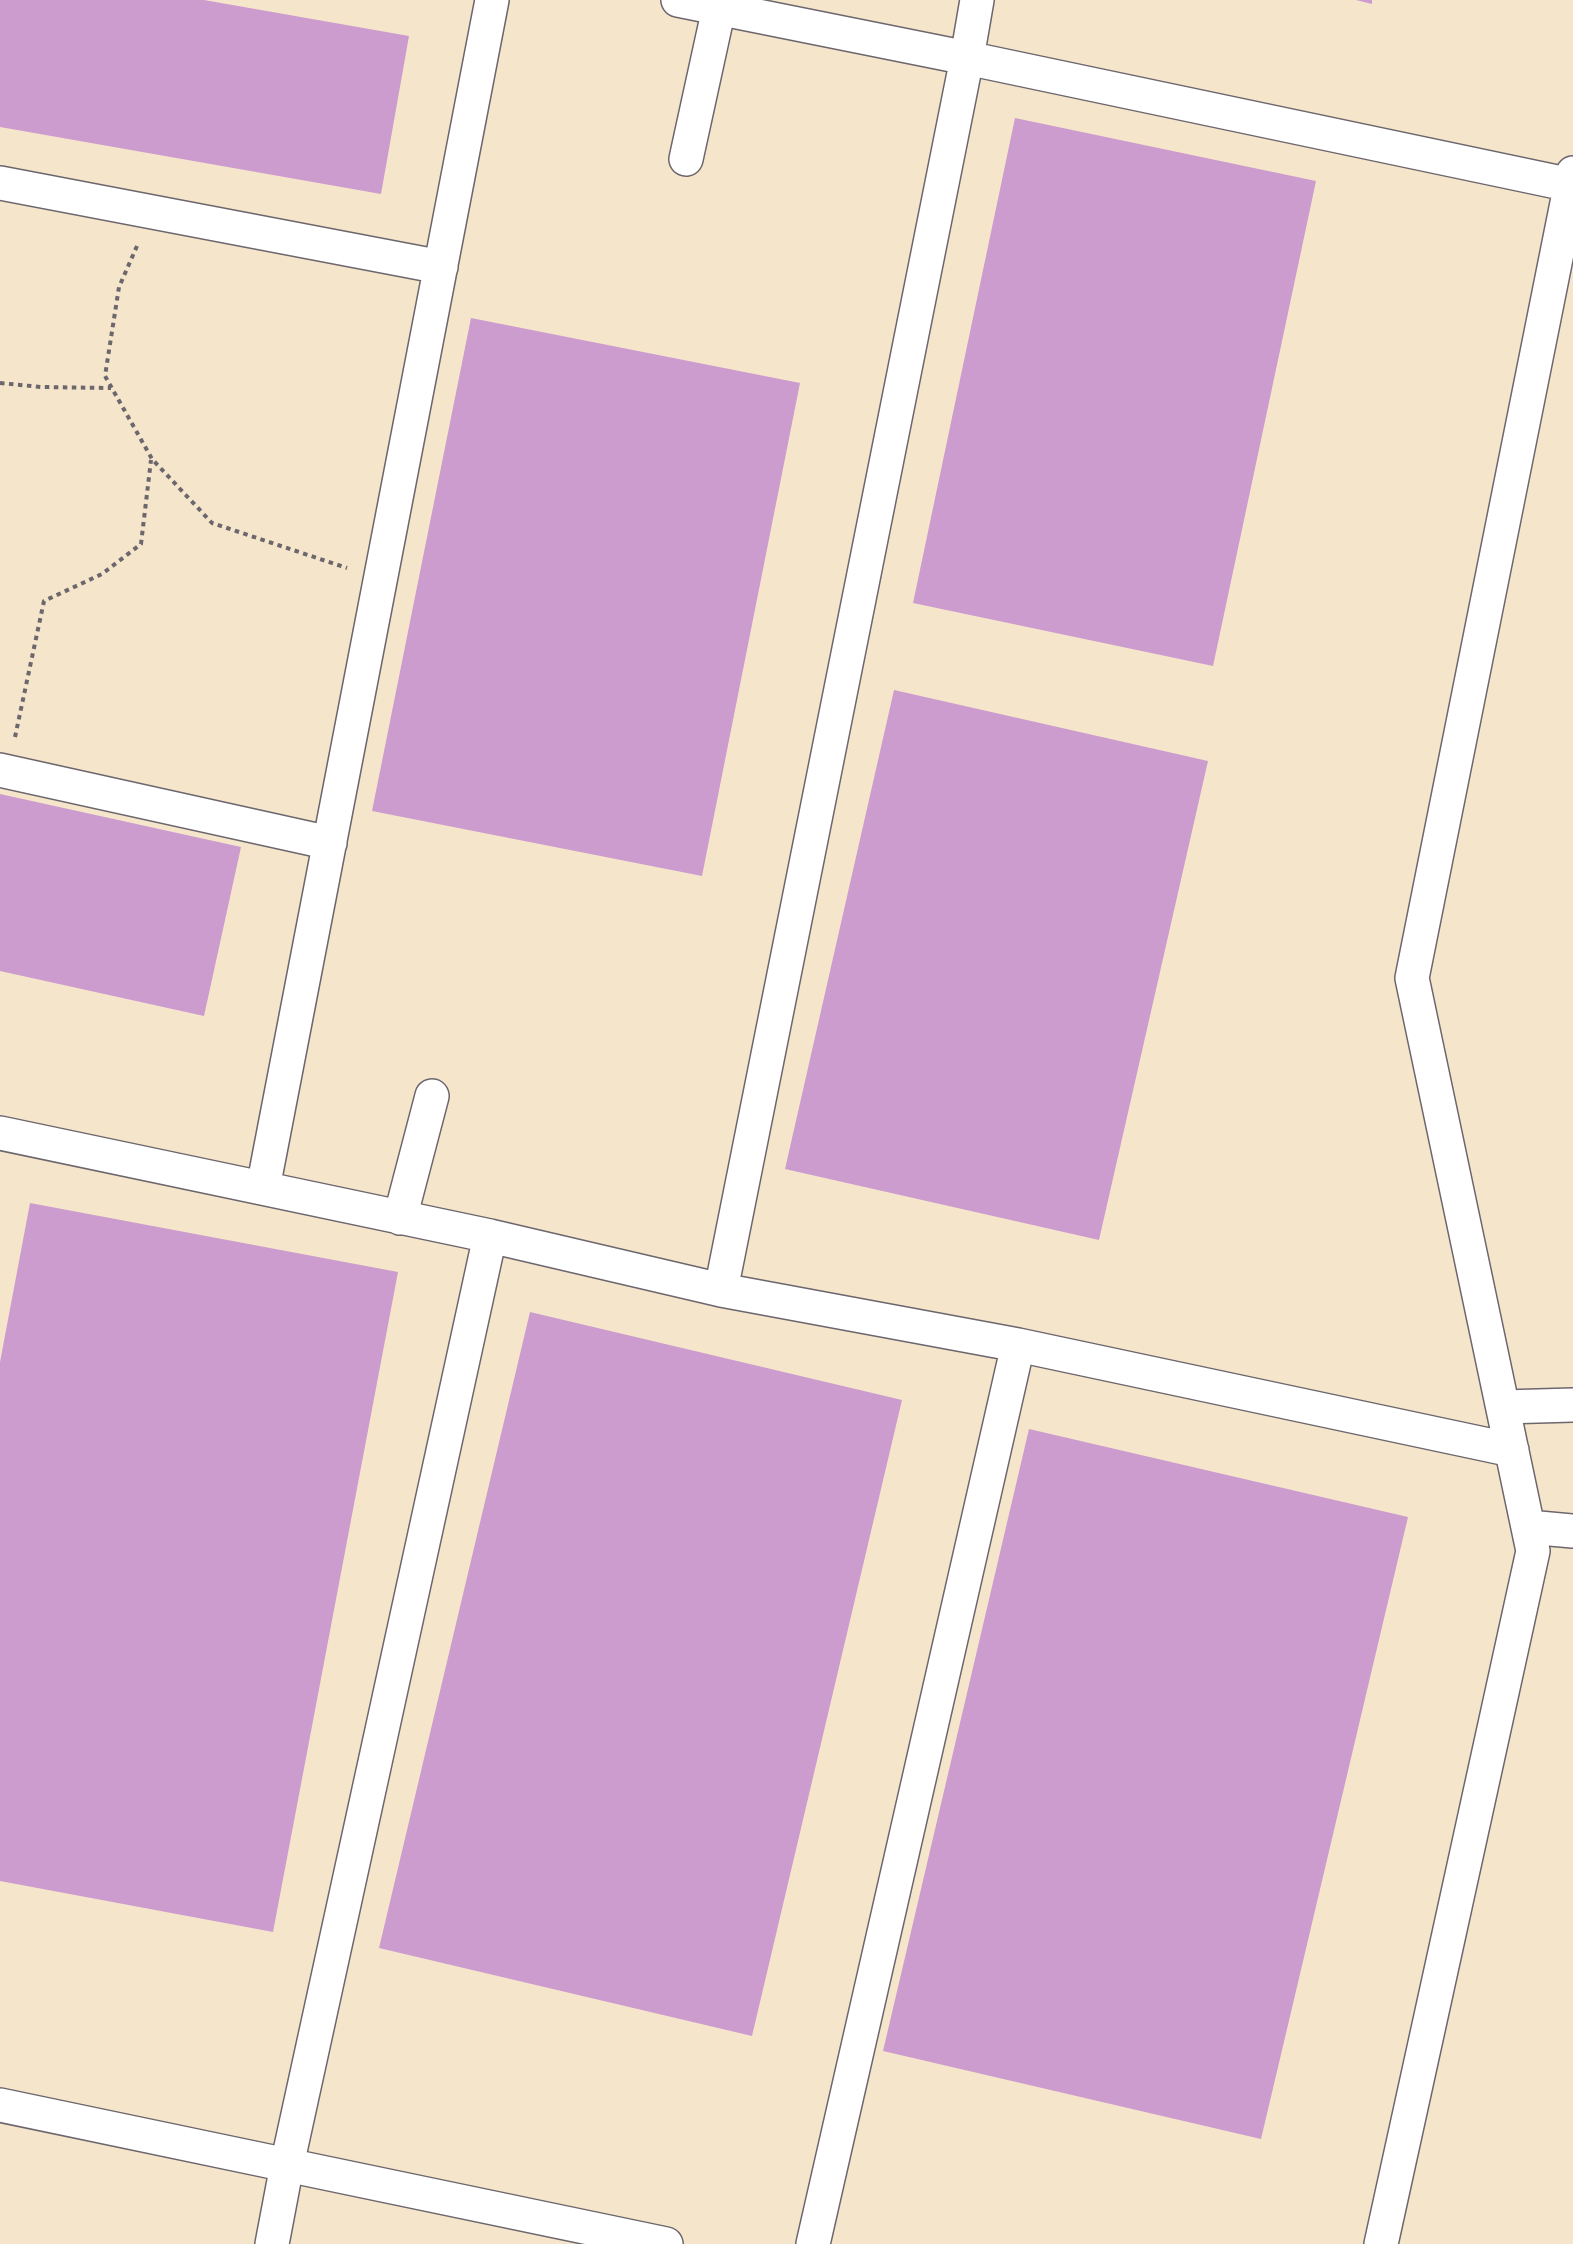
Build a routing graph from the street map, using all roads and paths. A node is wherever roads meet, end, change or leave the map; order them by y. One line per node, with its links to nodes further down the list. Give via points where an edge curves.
1 (492, 0): 10 (street)
2 (678, 0): 4 (street)
3 (977, 0): 5 (street)
4 (719, 8): 5 (street); 6 (street)
5 (967, 57): 7 (street); 22 (street)
6 (686, 159)
7 (1572, 179): 25 (street, via 1412,978)
8 (0, 183): 9 (street)
9 (152, 212): 10 (street); 12 (path, via 119,287 105,376)
10 (441, 267): 14 (street)
11 (0, 383): 12 (path)
12 (112, 388): 13 (path)
13 (152, 459): 14 (path, via 212,523); 15 (path, via 141,544 102,574 44,601)
14 (381, 578): 16 (street)
15 (4, 771): 16 (street)
16 (330, 843): 19 (street)
17 (432, 1096): 20 (street)
18 (0, 1133): 19 (street)
19 (263, 1188): 20 (street)
20 (400, 1218): 21 (street)
21 (490, 1236): 22 (street); 30 (street)
22 (721, 1290): 23 (street)
23 (1018, 1345): 26 (street); 33 (street)
24 (1573, 1405): 25 (street)
25 (1503, 1407): 26 (street)
26 (1512, 1450): 27 (street)
27 (1528, 1527): 28 (street); 34 (street, via 1533,1551)
28 (1573, 1531)
29 (0, 2105): 30 (street)
30 (287, 2164): 31 (street); 32 (street)
31 (272, 2244)
32 (666, 2244)
33 (813, 2244)
34 (1381, 2244)

